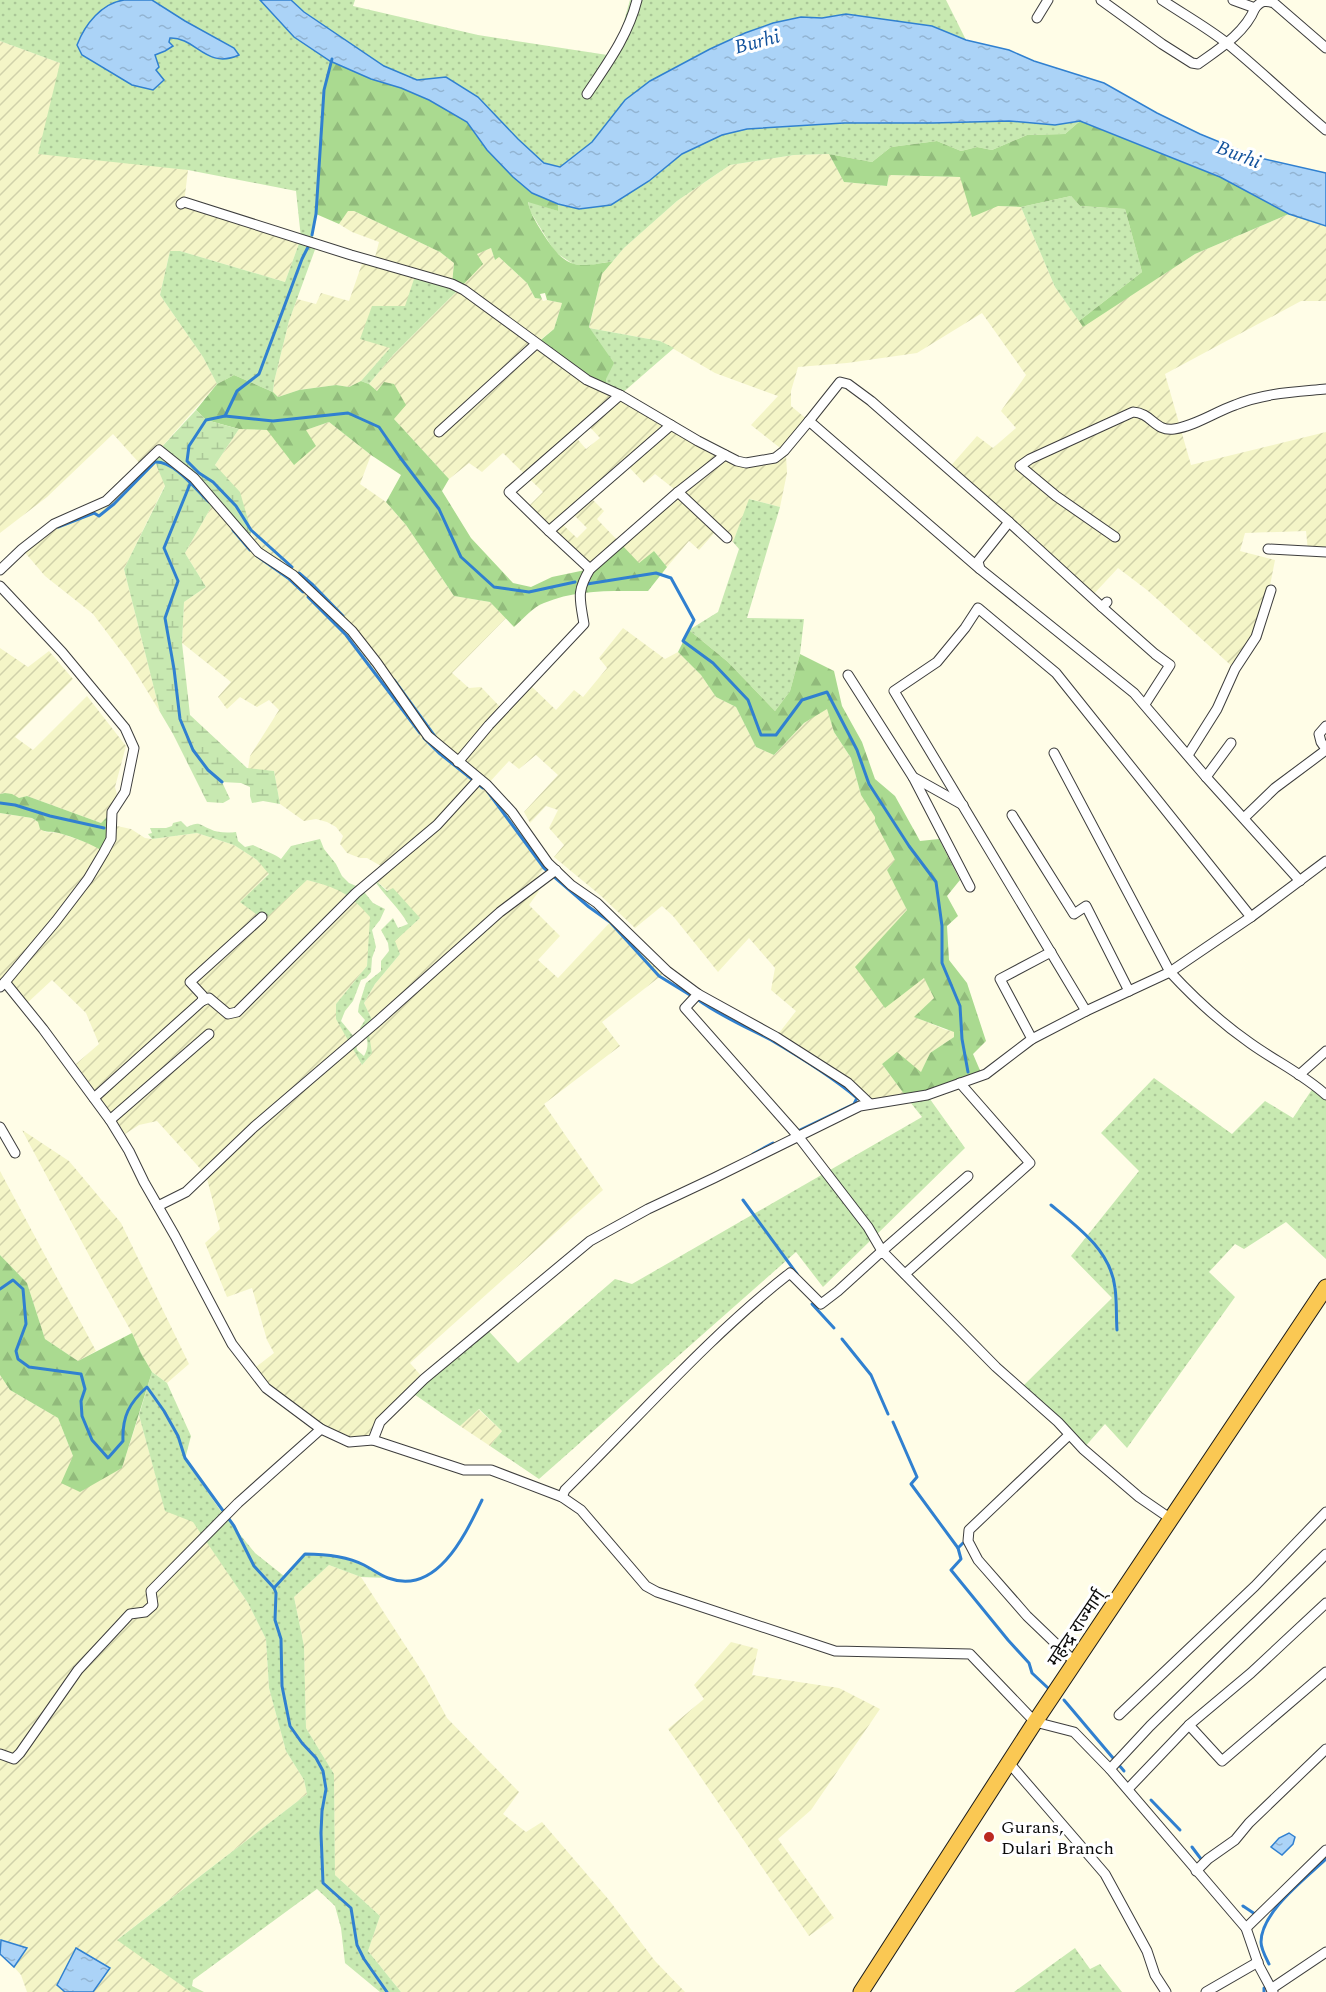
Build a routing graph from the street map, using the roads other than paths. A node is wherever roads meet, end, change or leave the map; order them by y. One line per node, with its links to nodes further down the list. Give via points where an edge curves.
1 (637, 0): 10 (street, via 632,21 614,56)
2 (1048, 0): 7 (street)
3 (1101, 0): 8 (street, via 1192,63 1198,64)
4 (1162, 0): 8 (street)
5 (1233, 0): 6 (street)
6 (1255, 8): 8 (street); 9 (street, via 1266,0 1274,3)
7 (1037, 18)
8 (1227, 44): 11 (street)
9 (1326, 48)
10 (587, 94)
11 (1326, 130)
12 (181, 204): 13 (street, via 452,284)
13 (536, 344): 15 (street, via 587,380); 18 (street)
14 (1326, 389): 23 (street, via 1260,396 1174,429 1162,428 1142,412 1133,412 1020,466)
15 (620, 395): 17 (street); 22 (street, via 509,492)
16 (808, 421): 19 (street, via 776,458 746,463); 21 (street, via 840,382 848,384); 28 (street)
17 (671, 425): 19 (street); 22 (street)
18 (439, 432)
19 (724, 455): 20 (street)
20 (678, 492): 24 (street); 27 (street)
21 (1009, 522): 28 (street, via 978,561); 33 (street, via 1170,665)
22 (549, 531): 27 (street)
23 (1115, 537)
24 (727, 538)
25 (1268, 549): 26 (street)
26 (1326, 552)
27 (590, 569): 39 (street, via 579,592 584,624)
28 (980, 569): 33 (street)
29 (0, 570): 39 (street, via 54,524 106,501 159,450 194,478 258,552 301,582 352,631 429,736)
30 (0, 586): 54 (street, via 125,728 134,748 125,792 112,813 111,839 104,852 56,921)
31 (1271, 590): 38 (street, via 1256,637)
32 (848, 675): 40 (street)
33 (1145, 704): 38 (street)
34 (1326, 726): 36 (street, via 1319,734)
35 (1231, 743): 41 (street)
36 (1326, 749): 45 (street)
37 (1054, 753): 53 (street)
38 (1188, 755): 41 (street)
39 (458, 762): 42 (street)
40 (913, 777): 43 (street); 49 (street)
41 (1206, 777): 45 (street)
42 (479, 779): 47 (street, via 512,812); 57 (street, via 437,825 356,893 237,1012 228,1014 209,998)
43 (965, 806): 51 (street, via 894,691 937,662 978,608 1056,673); 52 (street)
44 (1012, 815): 55 (street, via 1074,914 1086,906)
45 (1244, 818): 48 (street)
46 (1326, 861): 48 (street)
47 (556, 870): 56 (street, via 614,918 667,971); 72 (street, via 501,912 186,1191)
48 (1300, 881): 51 (street)
49 (970, 887)
50 (261, 917): 57 (street, via 190,982 203,996)
51 (1251, 917): 53 (street)
52 (1051, 952): 58 (street); 60 (street, via 1000,980)
53 (1170, 972): 55 (street); 62 (street, via 1194,998 1249,1042)
54 (2, 984): 65 (street, via 43,1029)
55 (1129, 991): 58 (street)
56 (698, 994): 66 (street, via 776,1036 848,1083); 69 (street, via 685,1008)
57 (202, 1001): 65 (street)
58 (1086, 1011): 60 (street)
59 (209, 1034): 67 (street)
60 (1032, 1039): 63 (street, via 986,1074)
61 (1326, 1051): 62 (street)
62 (1299, 1075): 64 (street)
63 (960, 1083): 66 (street, via 927,1095); 74 (street, via 1030,1163)
64 (1326, 1095)
65 (94, 1098): 67 (street)
66 (869, 1103): 69 (street)
67 (110, 1120): 72 (street)
68 (0, 1127): 70 (street)
69 (798, 1136): 73 (street); 78 (street, via 590,1241 424,1379 380,1422)
70 (15, 1153)
71 (968, 1176): 73 (street)
72 (158, 1206): 76 (street, via 232,1344 266,1388)
73 (882, 1251): 74 (street); 79 (street, via 821,1304 790,1273 741,1314)
74 (905, 1274): 77 (street)
75 (1326, 1287): 81 (highway, महेन्द्र राज्मार्ग्)
76 (321, 1429): 78 (street, via 349,1442); 90 (street, via 238,1503 151,1592 153,1605 145,1612 130,1614 78,1670 20,1753 14,1759)
77 (1070, 1435): 81 (street, via 1118,1480); 84 (street, via 969,1530 968,1541 1002,1589)
78 (373, 1440): 79 (street, via 464,1470 491,1470)
79 (562, 1497): 87 (street, via 581,1510 646,1586 835,1651 970,1654)
80 (1326, 1512): 86 (street, via 1255,1586)
81 (1171, 1519): 84 (highway, महेन्द्र राज्मार्ग्)
82 (1326, 1554): 92 (street)
83 (1326, 1603): 88 (street)
84 (1076, 1663): 87 (highway, महेन्द्र राज्मार्ग्)
85 (1326, 1673): 88 (street, via 1222,1761)
86 (1119, 1714)
87 (1035, 1722): 91 (highway, महेन्द्र राज्मार्ग्); 92 (street, via 1074,1732)
88 (1189, 1725): 93 (street)
89 (1326, 1749): 95 (street, via 1235,1840)
90 (0, 1754)
91 (1010, 1764): 99 (highway, महेन्द्र राज्मार्ग्); 101 (street, via 1105,1874)
92 (1110, 1769): 93 (street)
93 (1128, 1789): 95 (street)
94 (1326, 1850): 96 (street)
95 (1196, 1871): 96 (street)
96 (1246, 1928): 98 (street)
97 (1326, 1952): 100 (street)
98 (1258, 1962): 100 (street); 102 (street)
99 (864, 1990)
100 (1272, 1990)
101 (1166, 1992)
102 (1206, 1992)

